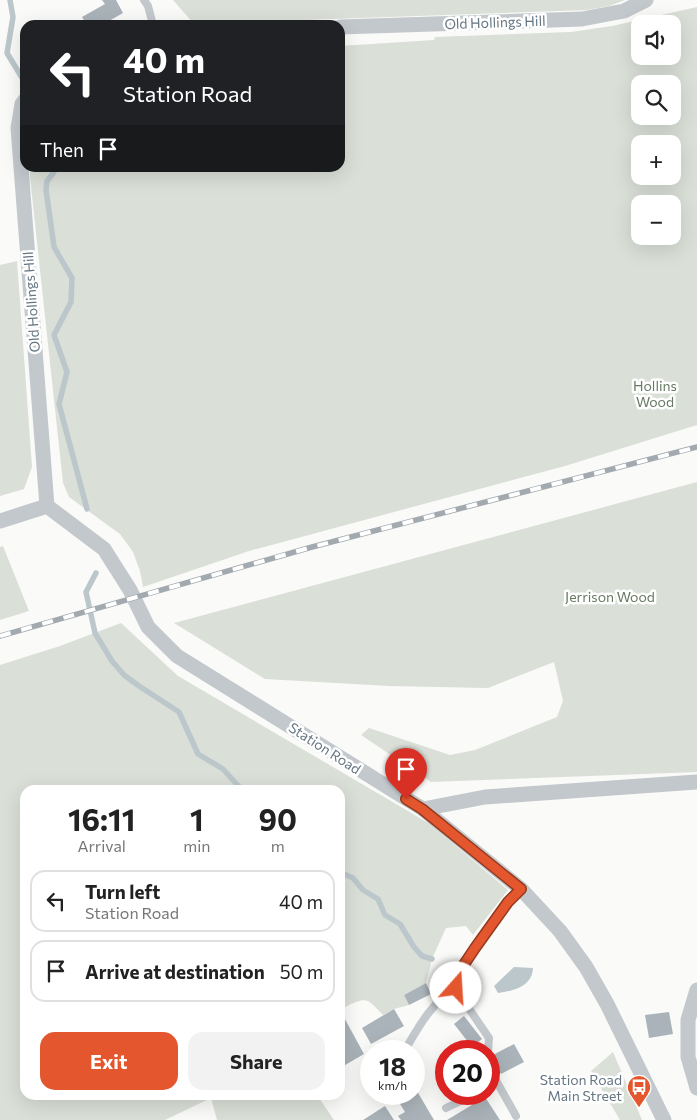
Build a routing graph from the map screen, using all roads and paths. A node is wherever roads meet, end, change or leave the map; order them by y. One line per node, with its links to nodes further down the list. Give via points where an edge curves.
1 (144, 0): 3 (lane)
2 (646, 0): 4 (street, Old Hollings Hill, via 624,11 582,19)
3 (152, 20)
4 (345, 27)
5 (20, 116): 6 (street, Old Hollings Hill)
6 (20, 154)
7 (21, 172): 8 (street, Old Hollings Hill)
8 (47, 506): 9 (street); 11 (street, Station Road, via 104,549 130,590 148,627 177,656)
9 (0, 521)
10 (697, 782): 11 (street, via 485,797)
11 (422, 809): 12 (street, Station Road)
12 (521, 889): 13 (lane, via 508,902 455,978); 22 (street, Station Road, via 560,931 586,967)
13 (456, 988): 15 (lane, via 444,995 423,1019); 16 (lane)
14 (697, 990): 18 (street, via 688,1020 688,1057)
15 (411, 1040)
16 (489, 1040)
17 (500, 1088): 21 (lane)
18 (697, 1088)
19 (452, 1105): 20 (lane)
20 (446, 1108)
21 (516, 1116)
22 (664, 1120)

